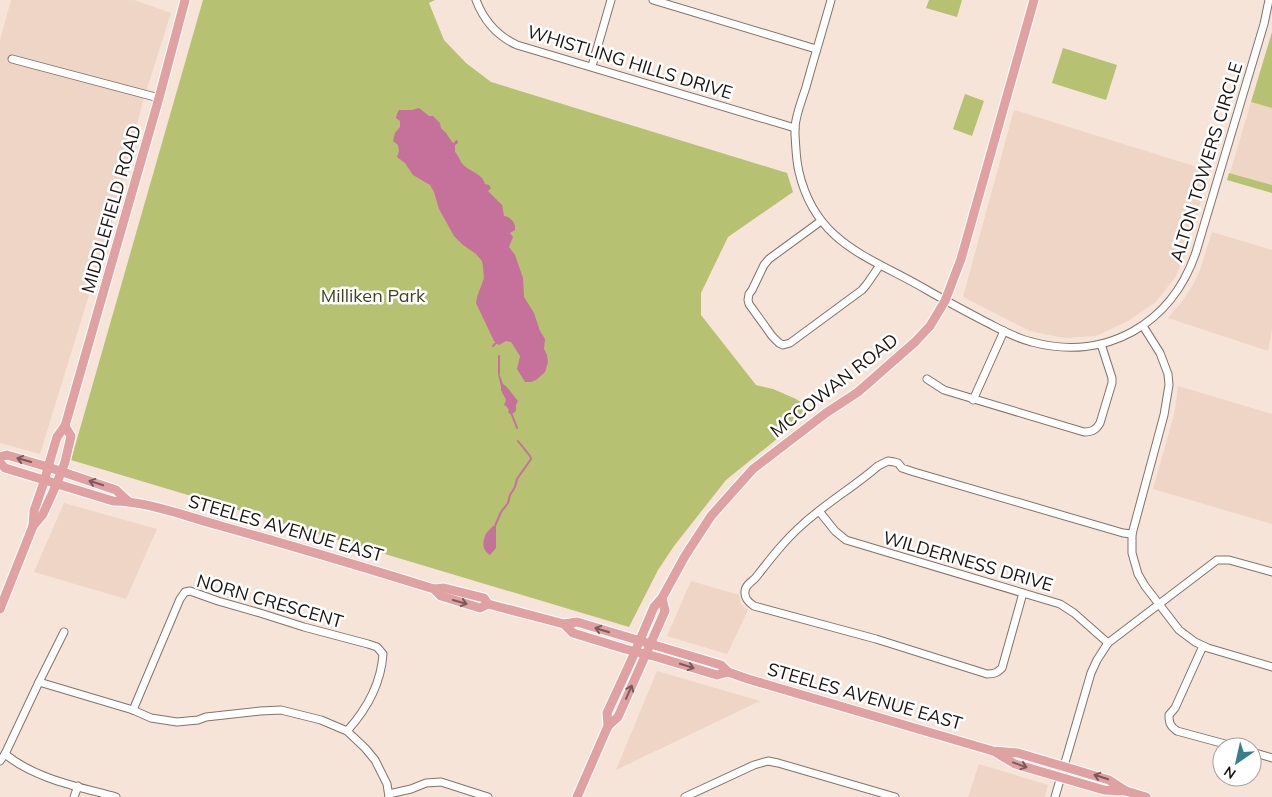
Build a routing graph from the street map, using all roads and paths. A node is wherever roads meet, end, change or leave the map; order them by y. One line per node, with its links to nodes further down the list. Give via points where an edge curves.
1 (186, 0): 11 (main road, MIDDLEFIELD ROAD)
2 (476, 0): 10 (street, WHISTLING HILLS DRIVE, via 493,29 512,42)
3 (611, 0): 10 (street)
4 (653, 0): 8 (street)
5 (831, 0): 8 (street, ALTON TOWERS CIRCLE)
6 (1034, 0): 15 (main road, MCCOWAN ROAD, via 961,260)
7 (1269, 0): 16 (street, ALTON TOWERS CIRCLE, via 1193,261 1171,300)
8 (816, 49): 12 (street, ALTON TOWERS CIRCLE)
9 (12, 59): 11 (street)
10 (592, 66): 12 (street, WHISTLING HILLS DRIVE)
11 (159, 98): 21 (main road, MIDDLEFIELD ROAD)
12 (795, 128): 13 (street, ALTON TOWERS CIRCLE, via 801,179)
13 (821, 221): 14 (street, ALTON TOWERS CIRCLE, via 845,244); 14 (street, via 769,259 748,296 749,304 779,343 790,343 862,290)
14 (880, 265): 15 (street, ALTON TOWERS CIRCLE)
15 (945, 301): 17 (street, ALTON TOWERS CIRCLE); 34 (main road, MCCOWAN ROAD, via 930,326 915,342 858,392 753,469 711,516)
16 (1143, 326): 18 (street, ALTON TOWERS CIRCLE); 31 (street, via 1160,353 1169,386)
17 (1004, 331): 18 (street, ALTON TOWERS CIRCLE, via 1045,345 1074,347); 20 (street)
18 (1101, 344): 20 (street, via 1112,383 1100,423 1094,431 1084,432)
19 (927, 379): 20 (street, via 944,390)
20 (973, 400)
21 (65, 426): 24 (main road, MIDDLEFIELD ROAD, via 57,437); 25 (main road, MIDDLEFIELD ROAD, via 71,436)
22 (0, 457): 24 (main road, STEELES AVENUE EAST, one-way to 22, via 7,455)
23 (0, 463): 26 (main road, STEELES AVENUE EAST, via 5,468)
24 (48, 467): 25 (main road, STEELES AVENUE EAST); 26 (main road, MIDDLEFIELD ROAD)
25 (61, 472): 27 (main road, MIDDLEFIELD ROAD); 28 (main road, STEELES AVENUE EAST, one-way to 25, via 116,490)
26 (45, 480): 27 (main road, STEELES AVENUE EAST); 30 (main road, MIDDLEFIELD ROAD, via 34,511)
27 (57, 483): 28 (main road, STEELES AVENUE EAST, via 113,501); 30 (main road, MIDDLEFIELD ROAD, via 43,514)
28 (128, 501): 37 (main road, STEELES AVENUE EAST, via 434,589 444,588 484,598 488,604)
29 (819, 511): 31 (street, via 878,466 894,462 914,472); 33 (street, WILDERNESS DRIVE, via 846,540); 33 (street, via 790,536 748,584 745,595 749,603 993,674 1002,668)
30 (33, 526): 36 (main road, MIDDLEFIELD ROAD)
31 (1132, 534): 35 (street, via 1136,568)
32 (1272, 572): 35 (street, via 1229,560 1217,560)
33 (1023, 593): 40 (street, WILDERNESS DRIVE, via 1067,608)
34 (662, 598): 39 (main road, MCCOWAN ROAD, via 654,607); 41 (main road, MCCOWAN ROAD, via 665,611)
35 (1158, 604): 40 (street); 42 (street, via 1179,630)
36 (0, 609)
37 (564, 624): 39 (main road, STEELES AVENUE EAST, one-way to 37, via 577,622); 43 (main road, STEELES AVENUE EAST, via 574,633)
38 (64, 632): 47 (street)
39 (639, 641): 41 (main road, STEELES AVENUE EAST); 43 (main road, MCCOWAN ROAD)
40 (1108, 643): 55 (street, via 1091,673)
41 (650, 644): 44 (main road, MCCOWAN ROAD); 46 (main road, STEELES AVENUE EAST, via 721,665)
42 (1203, 646): 45 (street); 51 (street, via 1169,715 1170,724 1177,731)
43 (635, 652): 44 (main road, STEELES AVENUE EAST); 49 (main road, MCCOWAN ROAD, via 607,713)
44 (646, 654): 46 (main road, STEELES AVENUE EAST, one-way to 46, via 717,676); 49 (main road, MCCOWAN ROAD, one-way to 44, via 618,717)
45 (1272, 667)
46 (728, 672): 52 (main road, STEELES AVENUE EAST)
47 (39, 682): 48 (street); 53 (street)
48 (133, 710): 50 (street, via 152,718 176,722 281,710 321,720); 50 (street, NORN CRESCENT, via 180,599 190,591 368,644 384,654 373,695)
49 (608, 726): 63 (main road, MCCOWAN ROAD)
50 (347, 731): 59 (street, via 375,760 388,784)
51 (1212, 740)
52 (993, 751): 55 (main road, STEELES AVENUE EAST, via 1018,753); 56 (main road, STEELES AVENUE EAST, one-way to 56, via 1015,764)
53 (5, 754): 54 (street); 57 (street, via 28,768)
54 (0, 761)
55 (1064, 766): 56 (street); 58 (main road, STEELES AVENUE EAST, one-way to 55, via 1109,780)
56 (1060, 777): 58 (main road, STEELES AVENUE EAST, via 1104,790); 66 (street)
57 (78, 786): 60 (street); 61 (street)
58 (1126, 791): 67 (main road, STEELES AVENUE EAST)
59 (389, 796): 62 (street, via 426,783 442,782)
60 (74, 797)
61 (116, 797)
62 (488, 797)
63 (577, 797)
64 (686, 797): 65 (street, via 754,765 778,762)
65 (895, 797)
66 (1054, 797)
67 (1146, 797)

